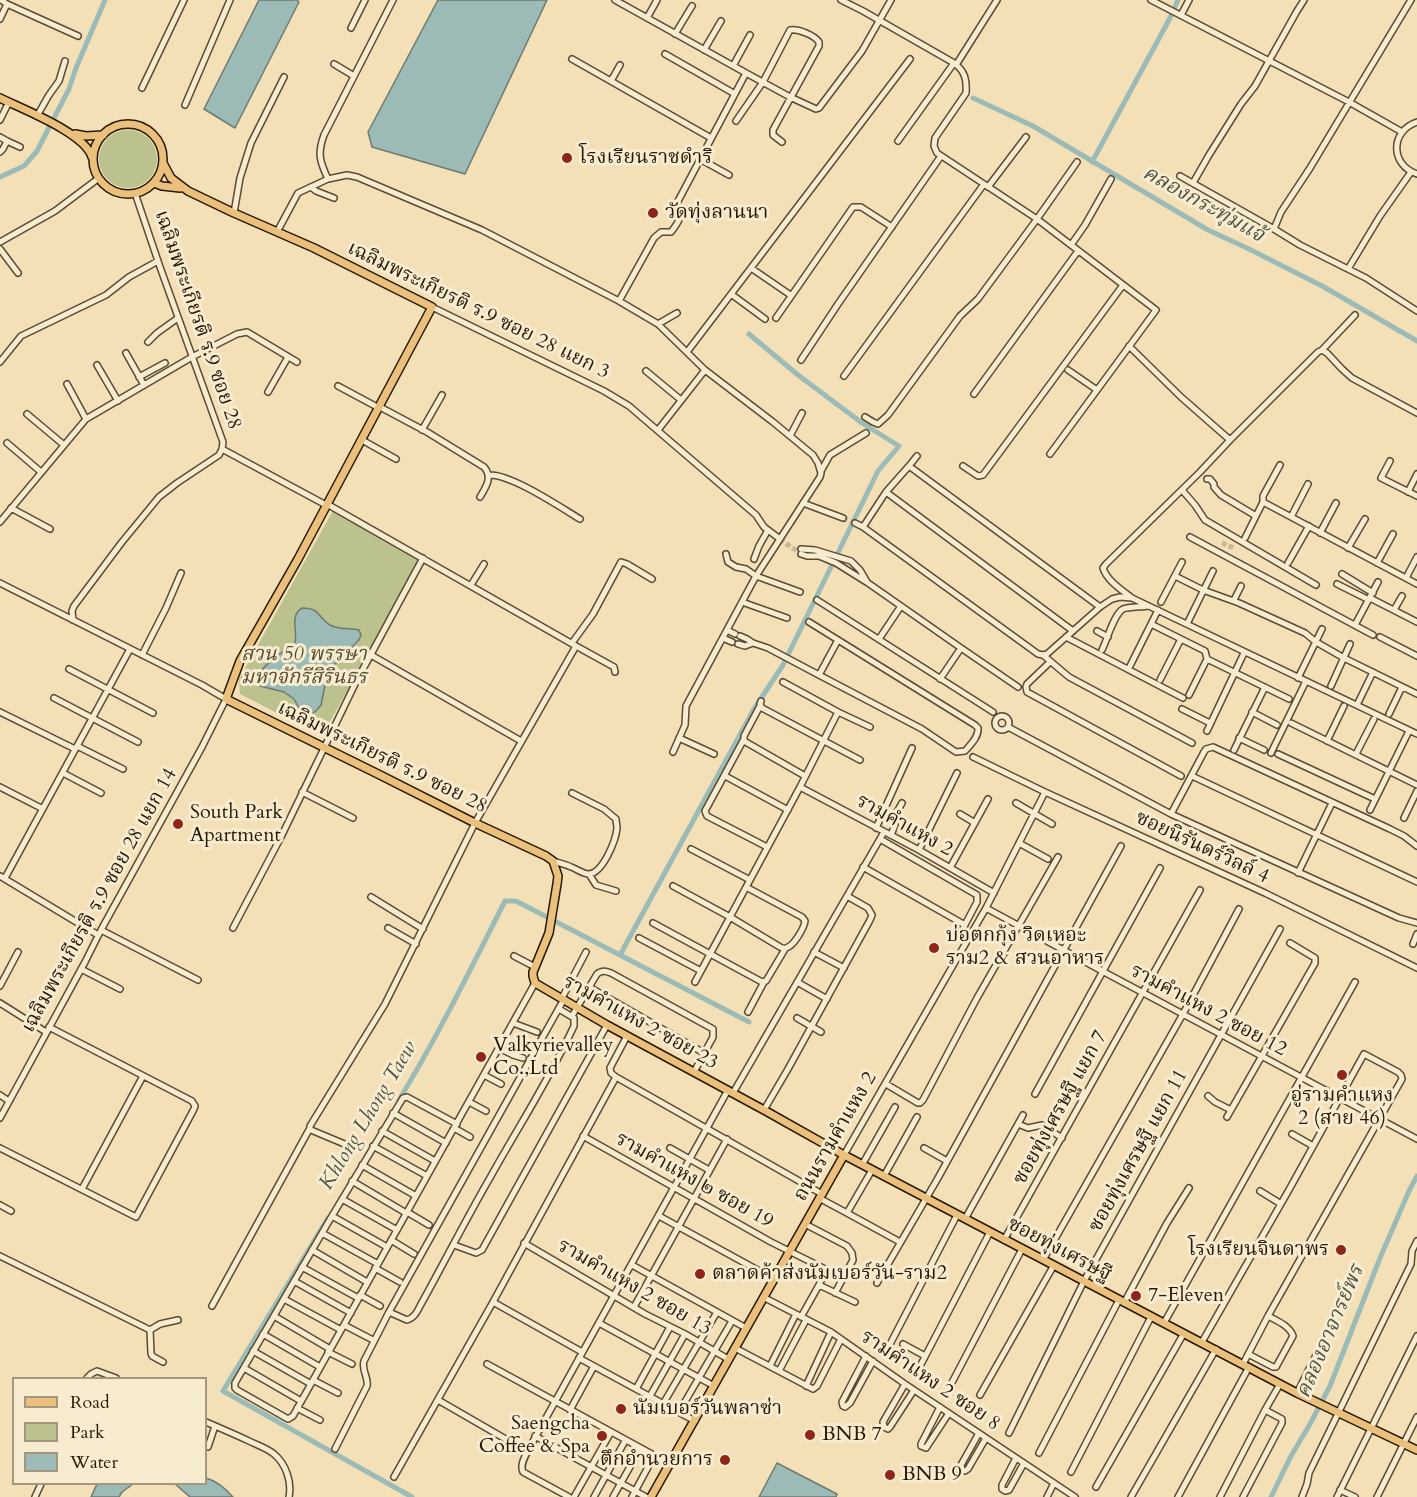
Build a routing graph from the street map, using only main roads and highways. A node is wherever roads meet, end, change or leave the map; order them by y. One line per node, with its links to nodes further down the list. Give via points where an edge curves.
1 (4, 100): 2 (main road)
2 (69, 132): 3 (main road); 4 (main road, via 87,146)
3 (103, 135): 4 (main road); 5 (main road, via 124,125 138,126 155,137)
4 (93, 161): 6 (main road, เฉลิมพระเกียรติ ร.9 ซอย 28, via 99,178 115,191 135,193)
5 (163, 163): 6 (main road, เฉลิมพระเกียรติ ร.9 ซอย 28); 7 (main road, เฉลิมพระเกียรติ ร.9 ซอย 28 แยก 3, via 171,178)
6 (154, 183): 7 (main road, เฉลิมพระเกียรติ ร.9 ซอย 28 แยก 3)
7 (188, 190): 8 (main road, เฉลิมพระเกียรติ ร.9 ซอย 28 แยก 3, via 432,307 240,661)
8 (226, 699): 9 (main road, เฉลิมพระเกียรติ ร.9 ซอย 28)
9 (551, 860): 10 (main road, รามคำแหง 2 ซอย 23, via 558,877 547,941 533,976 535,983)
10 (844, 1155): 11 (main road, ซอยทุ่งเศรษฐี, via 1297,1393); 12 (main road, ถนนรามคำแหง 2)
11 (1417, 1450)
12 (648, 1497)

